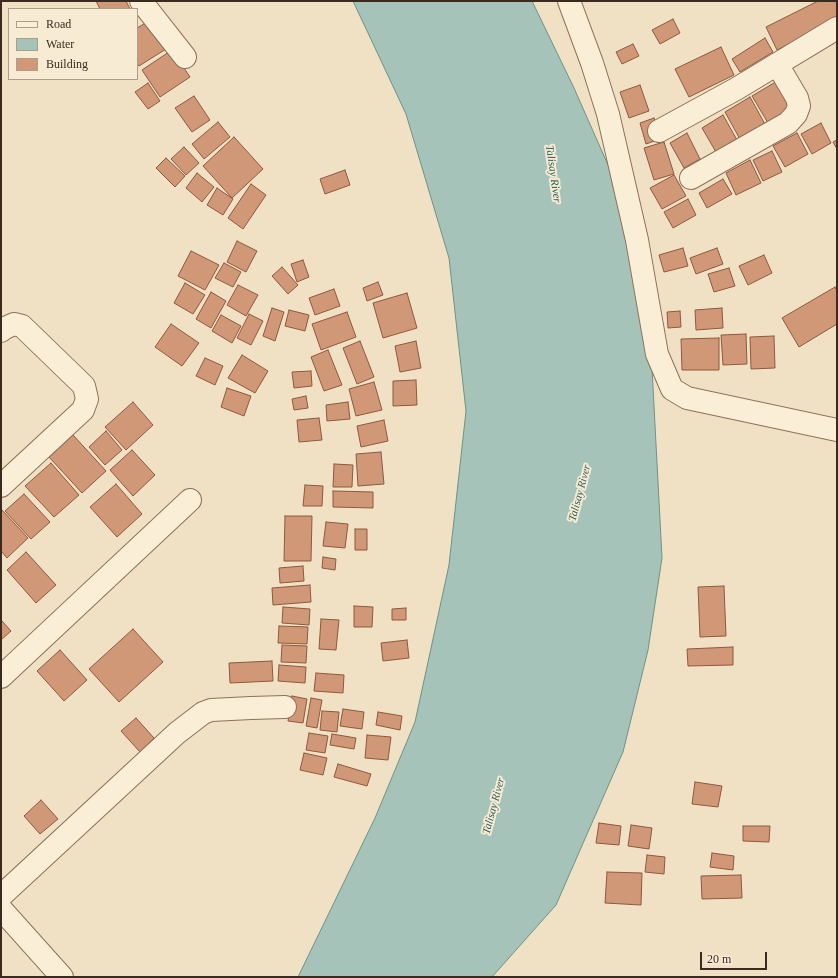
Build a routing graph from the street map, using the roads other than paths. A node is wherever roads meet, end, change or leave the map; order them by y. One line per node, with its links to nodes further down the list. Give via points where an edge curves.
1 (141, 1): 4 (street)
2 (569, 1): 9 (street, via 608,114 637,240 657,354 672,389 687,398)
3 (837, 28): 5 (street)
4 (185, 57)
5 (777, 64): 6 (street); 7 (street, via 797,98 799,106 796,114 788,123)
6 (659, 132)
7 (691, 178)
8 (1, 331): 10 (street, via 14,324 22,326 84,386 87,399 83,410)
9 (837, 430)
10 (1, 486)
11 (190, 500): 12 (street)
12 (1, 677)
13 (285, 707): 14 (street, via 211,710 203,713 177,733)
14 (1, 896)
15 (1, 909): 16 (street)
16 (62, 977)

